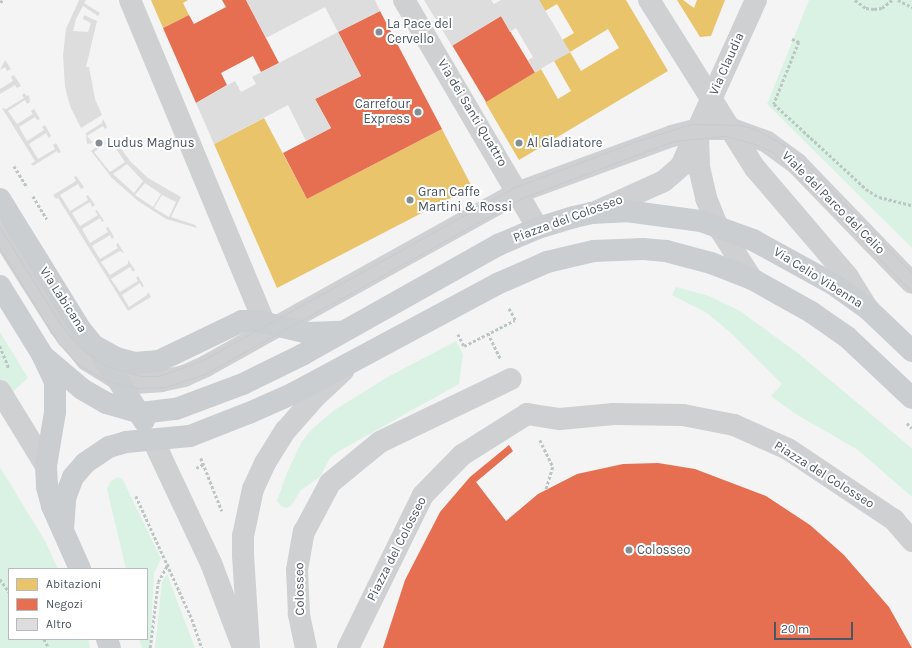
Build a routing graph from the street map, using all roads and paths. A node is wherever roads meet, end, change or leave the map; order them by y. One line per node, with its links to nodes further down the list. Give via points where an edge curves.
1 (4, 0): 9 (path)
2 (130, 0): 31 (street)
3 (404, 0): 17 (street, Via dei Santi Quattro)
4 (649, 0): 12 (street)
5 (756, 0): 12 (street, Via Claudia)
6 (855, 0): 7 (path, via 866,8 874,9 882,8)
7 (892, 0)
8 (898, 0): 10 (path)
9 (0, 2)
10 (912, 7)
11 (792, 39): 20 (path, via 798,42 774,104 866,189 879,197)
12 (711, 101): 13 (street, Via Claudia); 14 (street)
13 (699, 129): 14 (street, Viale del Parco del Celio); 17 (street, Viale del Parco del Celio, via 663,139); 21 (street, Piazza del Colosseo, via 676,173 664,181); 23 (street, via 701,179)
14 (732, 129): 27 (street, Viale del Parco del Celio, via 767,142 797,164); 30 (street, via 754,168 848,277)
15 (14, 166): 16 (path)
16 (27, 187)
17 (519, 192): 24 (street, Via dei Santi Quattro); 31 (street, Viale del Parco del Celio)
18 (33, 196): 22 (path)
19 (0, 199): 35 (main road, Via Labicana, via 77,324)
20 (912, 205)
21 (592, 213): 23 (main road, Via Celio Vibenna, via 626,211 661,214); 24 (main road, Piazza del Colosseo)
22 (47, 219)
23 (717, 225): 26 (street); 30 (main road, Via Celio Vibenna, via 796,261)
24 (538, 228): 32 (main road, Piazza del Colosseo, via 475,256)
25 (0, 232): 42 (street, Via Labicana, via 74,346 87,360)
26 (752, 279): 40 (main road, via 711,263 666,252 619,249 570,256 497,284); 44 (main road, via 811,312 846,337)
27 (912, 283)
28 (0, 286): 39 (main road)
29 (509, 309): 33 (path, via 515,320)
30 (868, 309): 37 (main road, Via Celio Vibenna)
31 (271, 324): 32 (main road, Piazza del Colosseo, via 308,333); 38 (main road, Piazza del Colosseo, via 251,320 235,323); 42 (street, Viale del Parco del Celio, via 184,376 149,382)
32 (344, 332): 45 (main road, Piazza del Colosseo, via 285,364 200,401 165,412)
33 (488, 333): 34 (path, via 464,346); 41 (path)
34 (458, 334)
35 (93, 344): 38 (main road, Via Labicana, via 116,358 135,363 152,363); 42 (main road)
36 (0, 346): 43 (path, via 9,367)
37 (912, 351)
38 (178, 353)
39 (43, 356): 45 (main road, Piazza del Colosseo, via 95,397 116,407); 47 (main road, via 55,382 56,392)
40 (357, 360): 46 (main road, via 249,413 190,436); 60 (street, via 314,398 286,430 265,462 253,489 243,555)
41 (507, 371): 61 (street, Colosseo, via 380,442 330,483 304,532 297,570 299,614)
42 (120, 380): 45 (main road)
43 (3, 388): 47 (street)
44 (912, 398)
45 (141, 413): 46 (main road)
46 (153, 440): 51 (main road, via 117,444 80,467 72,477 65,498); 59 (street, via 211,563)
47 (46, 466): 51 (main road, via 49,495)
48 (196, 468): 50 (path, via 204,464)
49 (136, 496): 53 (path)
50 (224, 514)
51 (63, 530): 54 (main road)
52 (912, 541): 62 (street, Piazza del Colosseo, via 894,520 788,449 734,425 683,416 614,414 560,419 527,414 462,455 423,495)
53 (168, 564): 57 (path, via 158,582); 58 (path)
54 (80, 568)
55 (0, 579): 56 (path)
56 (8, 591)
57 (150, 648)
58 (202, 648)
59 (243, 648)
60 (249, 648)
61 (306, 648)
62 (348, 648)

